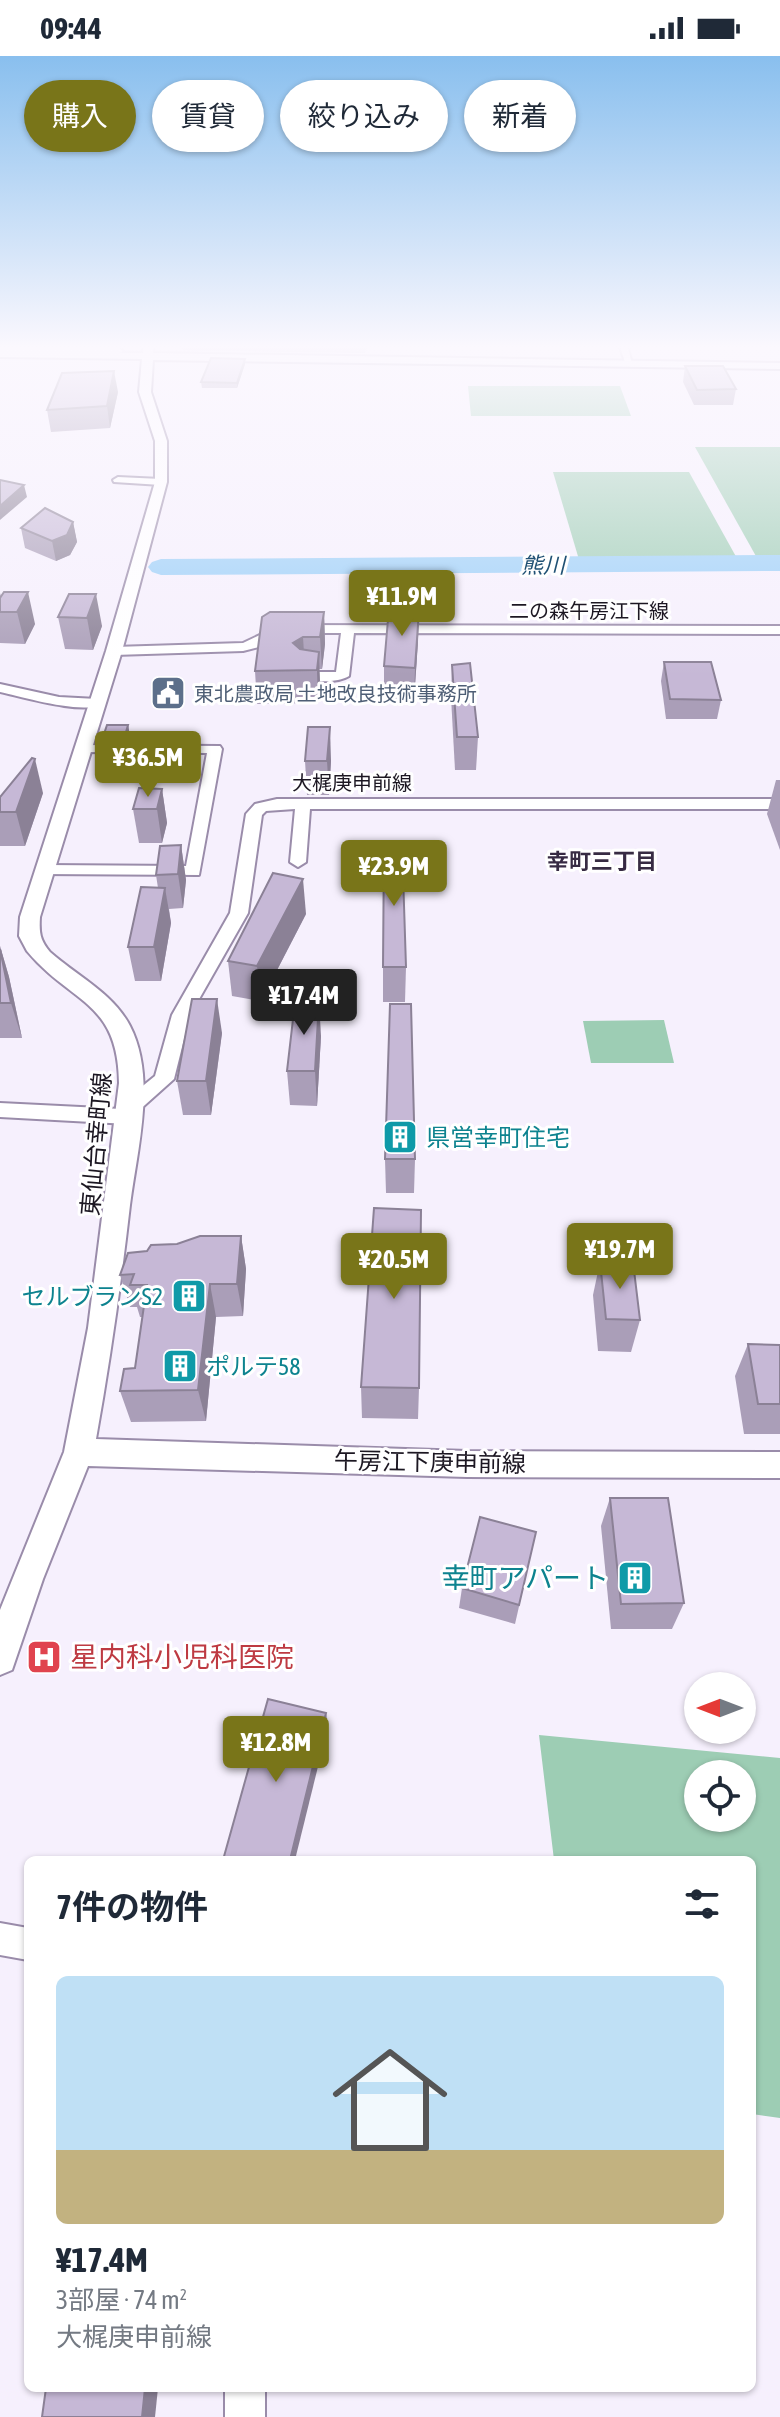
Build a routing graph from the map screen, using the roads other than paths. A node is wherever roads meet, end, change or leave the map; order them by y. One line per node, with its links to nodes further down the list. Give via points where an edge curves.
1 (161, 454): 3 (street, 東仙台幸町線)
2 (118, 480): 3 (street)
3 (161, 482): 6 (street, 東仙台幸町線)
4 (348, 629): 5 (street, 二の森午房江下線); 6 (street, 二の森午房江下線, via 281,629 243,647); 7 (street, via 342,676)
5 (780, 630)
6 (114, 651): 9 (street, 東仙台幸町線)
7 (305, 676)
8 (0, 688): 9 (street)
9 (97, 703): 10 (street, 東仙台幸町線)
10 (83, 749): 14 (street, 東仙台幸町線); 14 (street, via 215,749 193,871)
11 (303, 804): 12 (street, 大梶庚申前線); 13 (street); 16 (street, 大梶庚申前線, via 268,805 254,814 239,913 181,1015 164,1079)
12 (780, 804)
13 (298, 862)
14 (45, 870): 16 (street, 東仙台幸町線, via 29,936 39,952 113,1015 127,1043 132,1074)
15 (0, 1110): 16 (street)
16 (129, 1112): 17 (street, 東仙台幸町線, via 102,1328)
17 (79, 1452): 18 (street, 午房江下庚申前線, via 467,1464); 19 (street, 東仙台幸町線)
18 (780, 1465)
19 (0, 1658)
20 (0, 1939): 21 (street)
21 (24, 1943)
22 (245, 2392): 23 (street)
23 (245, 2417)

